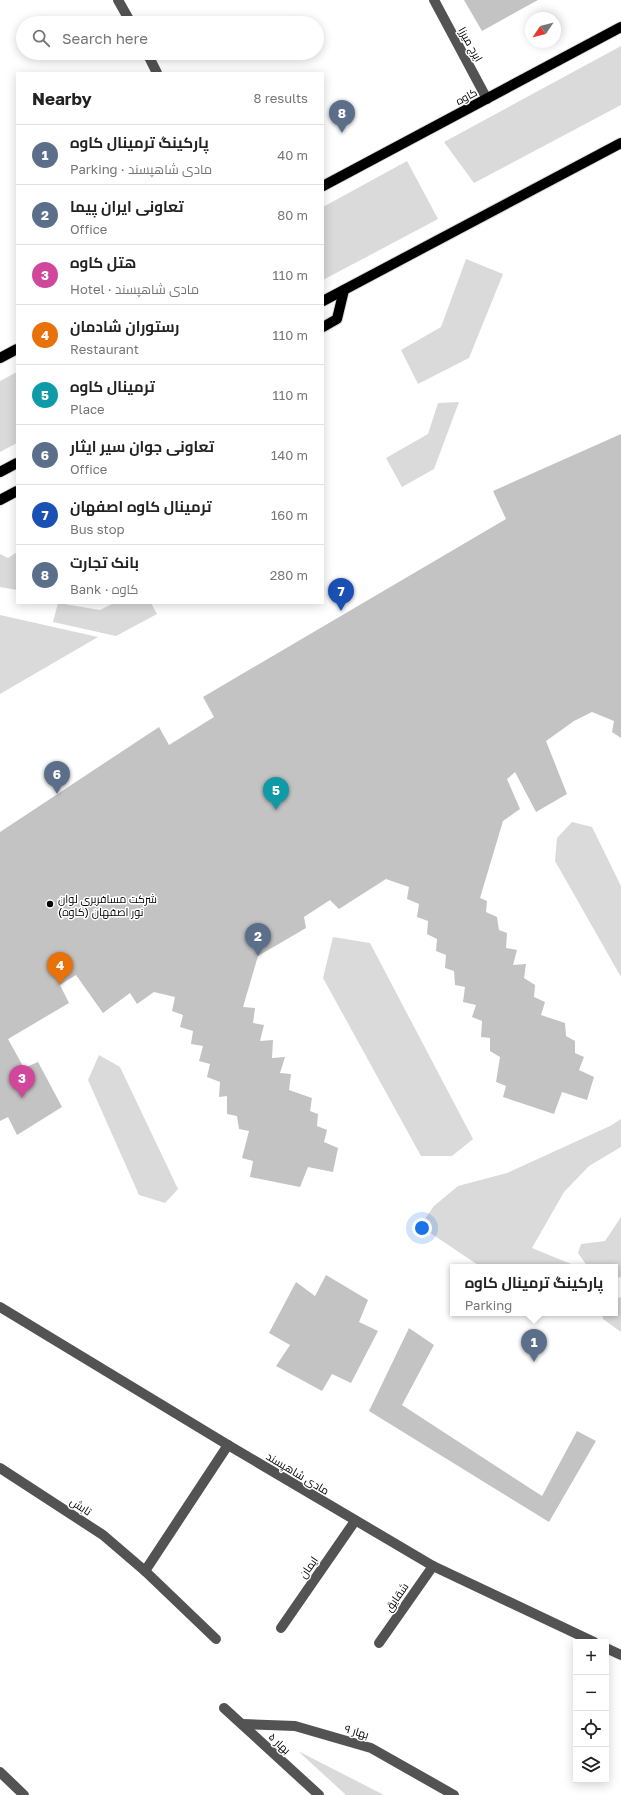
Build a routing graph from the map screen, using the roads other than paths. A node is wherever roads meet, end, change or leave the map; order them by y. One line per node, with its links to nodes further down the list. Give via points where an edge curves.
1 (118, 0): 3 (street)
2 (434, 0): 7 (street, ایرج میرزا)
3 (126, 16)
4 (621, 27): 7 (main road, کاوه)
5 (150, 60): 6 (street)
6 (156, 72)
7 (488, 99): 9 (main road, کاوه)
8 (621, 143): 10 (main road)
9 (324, 185)
10 (344, 290): 11 (main road); 12 (main road, via 337,319)
11 (324, 300)
12 (324, 326)
13 (16, 350): 14 (main road)
14 (0, 358)
15 (16, 464): 16 (main road)
16 (0, 472)
17 (16, 491): 18 (main road)
18 (0, 500)
19 (0, 1307): 20 (street, مادی شاهپسند)
20 (228, 1445): 22 (street, مادی شاهپسند); 24 (street)
21 (0, 1468): 24 (street, تابش, via 103,1535)
22 (355, 1521): 23 (street, مادی شاهپسند); 25 (street, ایمان)
23 (433, 1566): 27 (street, مادی شاهپسند); 28 (street, شقایق)
24 (145, 1570): 26 (street, تابش)
25 (281, 1628)
26 (216, 1639)
27 (588, 1639)
28 (379, 1643)
29 (609, 1649): 30 (street)
30 (621, 1655)
31 (224, 1708): 32 (street, بهار ۵)
32 (242, 1724): 35 (street, بهار ۵); 36 (street, بهار ۹, via 295,1726 371,1748)
33 (0, 1772): 34 (street)
34 (24, 1795)
35 (319, 1795)
36 (454, 1795)

